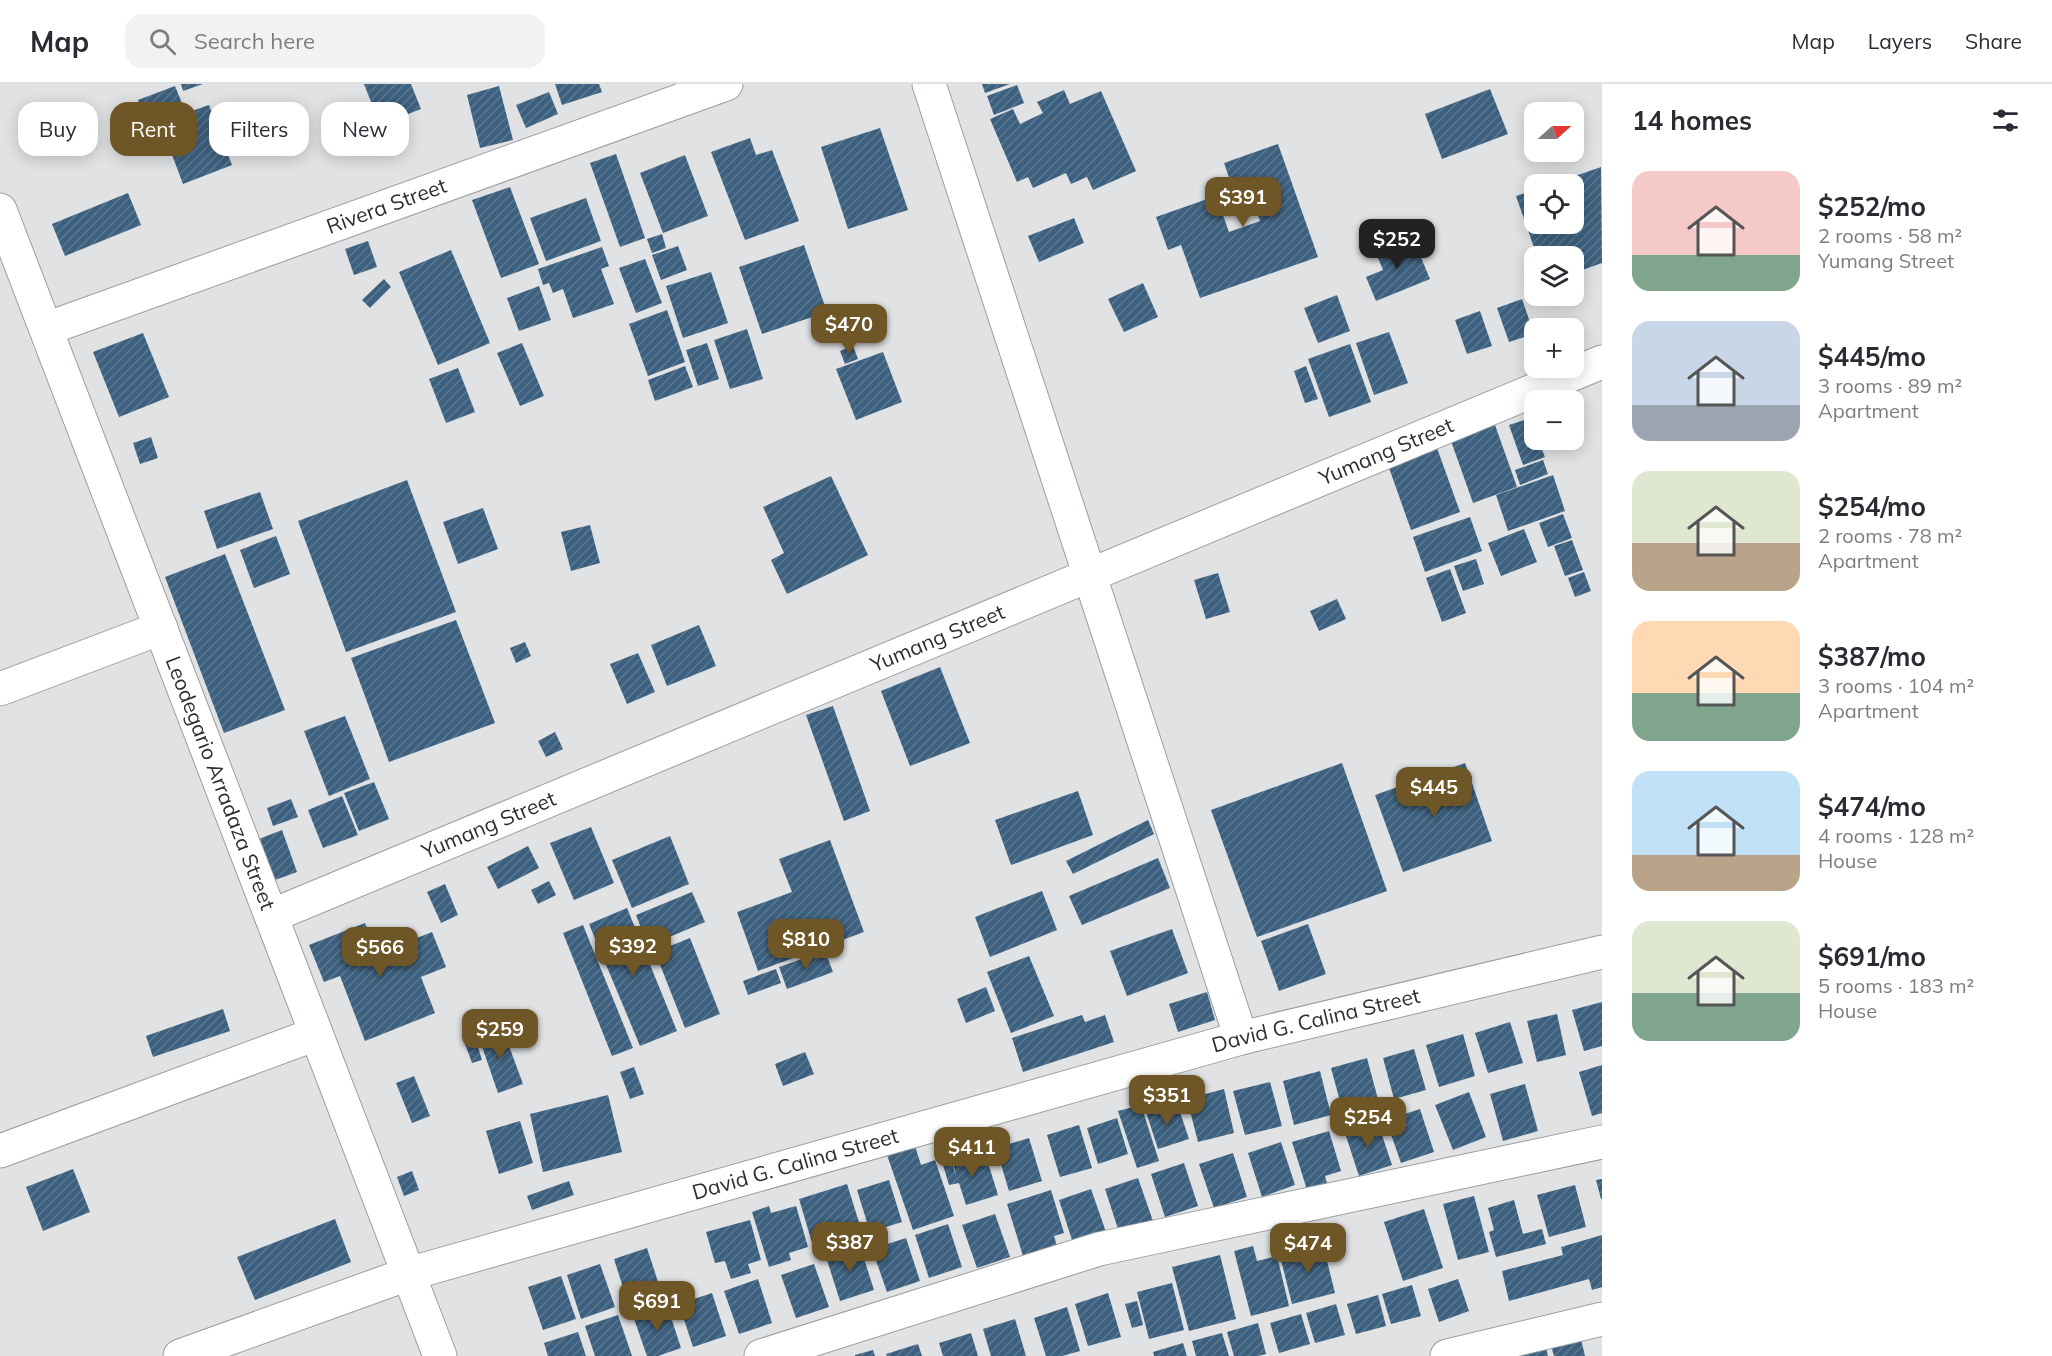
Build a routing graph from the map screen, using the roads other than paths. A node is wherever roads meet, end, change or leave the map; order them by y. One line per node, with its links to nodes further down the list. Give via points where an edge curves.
1 (726, 84): 5 (street, Rivera Street)
2 (929, 84): 7 (street)
3 (0, 210): 4 (street, Leodegario Arradaza Street)
4 (9, 260): 5 (street, Leodegario Arradaza Street)
5 (46, 329): 8 (street, Leodegario Arradaza Street)
6 (1602, 362): 7 (street, Yumang Street)
7 (1089, 575): 10 (street, Yumang Street); 13 (street)
8 (160, 628): 9 (street); 10 (street, Leodegario Arradaza Street)
9 (0, 689)
10 (271, 916): 12 (street, Leodegario Arradaza Street)
11 (1602, 952): 13 (street, David G. Calina Street)
12 (316, 1034): 15 (street); 16 (street, Leodegario Arradaza Street)
13 (1241, 1038): 16 (street, David G. Calina Street)
14 (1602, 1142): 20 (street, via 1099,1249)
15 (0, 1151)
16 (408, 1274): 18 (street, David G. Calina Street); 19 (street, Leodegario Arradaza Street)
17 (1602, 1319): 21 (street)
18 (180, 1356)
19 (440, 1356)
20 (761, 1356)
21 (1447, 1356)

